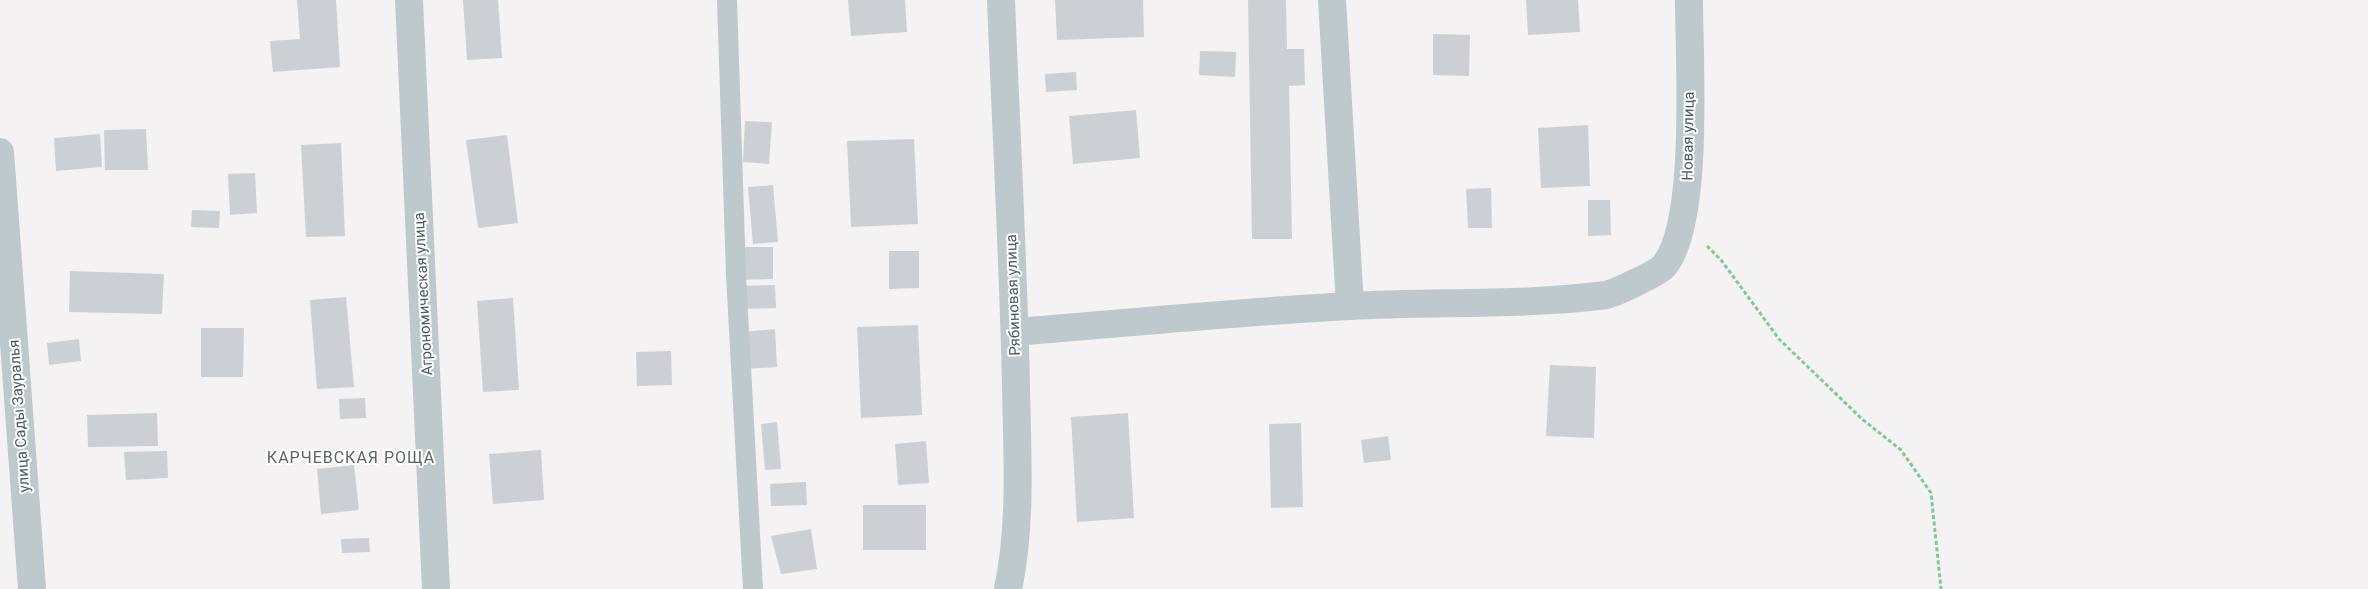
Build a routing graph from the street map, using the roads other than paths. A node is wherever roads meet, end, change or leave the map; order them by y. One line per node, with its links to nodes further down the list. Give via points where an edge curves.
1 (409, 0): 10 (street, Агрономическая улица)
2 (727, 0): 11 (lane, via 736,274)
3 (1001, 0): 8 (street, Рябиновая улица)
4 (1332, 0): 7 (street)
5 (1689, 0): 7 (street, Новая улица, via 1689,166 1682,223 1675,248 1663,268 1609,294 1529,301)
6 (0, 152): 9 (street, улица Сады Зауралья)
7 (1350, 306): 8 (street)
8 (1015, 332): 12 (street, Рябиновая улица, via 1017,481 1013,567)
9 (32, 589)
10 (436, 589)
11 (754, 589)
12 (1008, 589)

